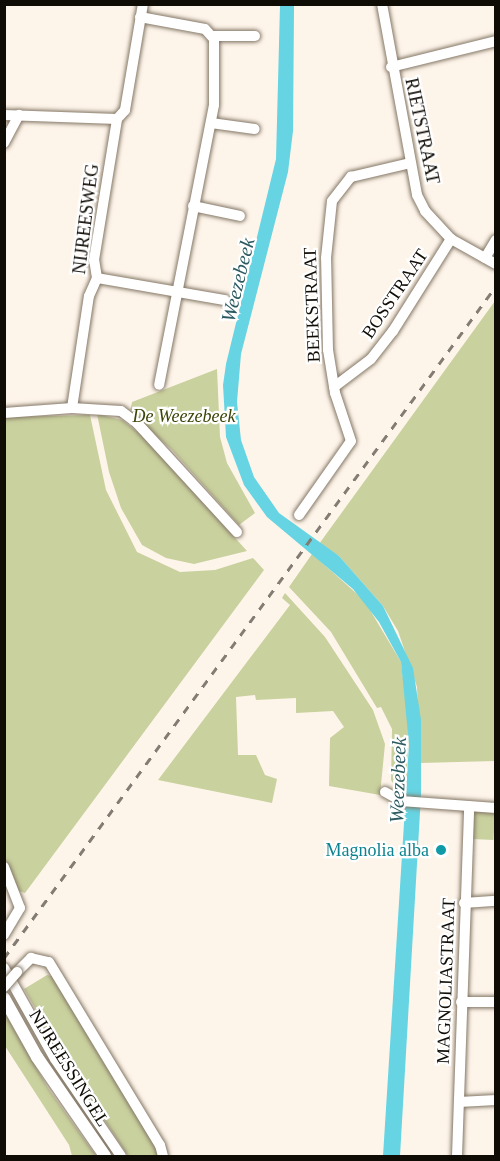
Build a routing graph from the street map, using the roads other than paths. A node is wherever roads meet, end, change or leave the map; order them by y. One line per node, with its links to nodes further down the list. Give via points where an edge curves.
1 (143, 4): 3 (street, NIJREESWEG)
2 (382, 4): 7 (street, RIETSTRAAT)
3 (141, 17): 4 (street, via 205,29); 10 (street, NIJREESWEG, via 125,110)
4 (214, 36): 5 (street); 11 (street, via 215,101)
5 (255, 36)
6 (495, 41): 7 (street)
7 (391, 67): 14 (street, RIETSTRAAT)
8 (4, 114): 9 (street)
9 (19, 115): 10 (street); 13 (street)
10 (117, 119): 21 (street, NIJREESWEG, via 94,260)
11 (211, 123): 12 (street); 15 (street)
12 (255, 129)
13 (4, 143)
14 (410, 163): 17 (street, RIETSTRAAT, via 425,211); 25 (street, BEEKSTRAAT, via 351,177 332,201 327,223 325,283)
15 (193, 206): 16 (street); 22 (street)
16 (240, 216)
17 (452, 239): 19 (street, RIETSTRAAT); 25 (street, BOSSTRAAT, via 371,359)
18 (495, 240): 19 (street)
19 (485, 258): 20 (street, RIETSTRAAT)
20 (495, 264)
21 (97, 278): 22 (street); 26 (street, NIJREESWEG, via 89,296)
22 (176, 290): 23 (street); 24 (street)
23 (225, 300)
24 (159, 385)
25 (334, 387): 28 (street, BEEKSTRAAT, via 351,441)
26 (72, 408): 27 (street); 29 (street, via 103,408 129,417)
27 (4, 413)
28 (299, 515)
29 (237, 532)
30 (385, 792): 31 (street, via 401,801)
31 (469, 806): 32 (street); 35 (street, MAGNOLIASTRAAT)
32 (495, 808)
33 (4, 867): 36 (street, via 20,908)
34 (495, 901): 35 (street)
35 (465, 903): 40 (street, MAGNOLIASTRAAT)
36 (4, 935)
37 (4, 968): 45 (street, via 55,1059)
38 (4, 987): 46 (street, bridge, via 31,958 49,962)
39 (4, 998): 44 (main road, NIJREESSINGEL, via 37,1057)
40 (461, 1002): 41 (street); 43 (street, MAGNOLIASTRAAT)
41 (495, 1002)
42 (495, 1100): 43 (street)
43 (459, 1102): 47 (street, MAGNOLIASTRAAT)
44 (105, 1156)
45 (121, 1156)
46 (163, 1156)
47 (458, 1156)

